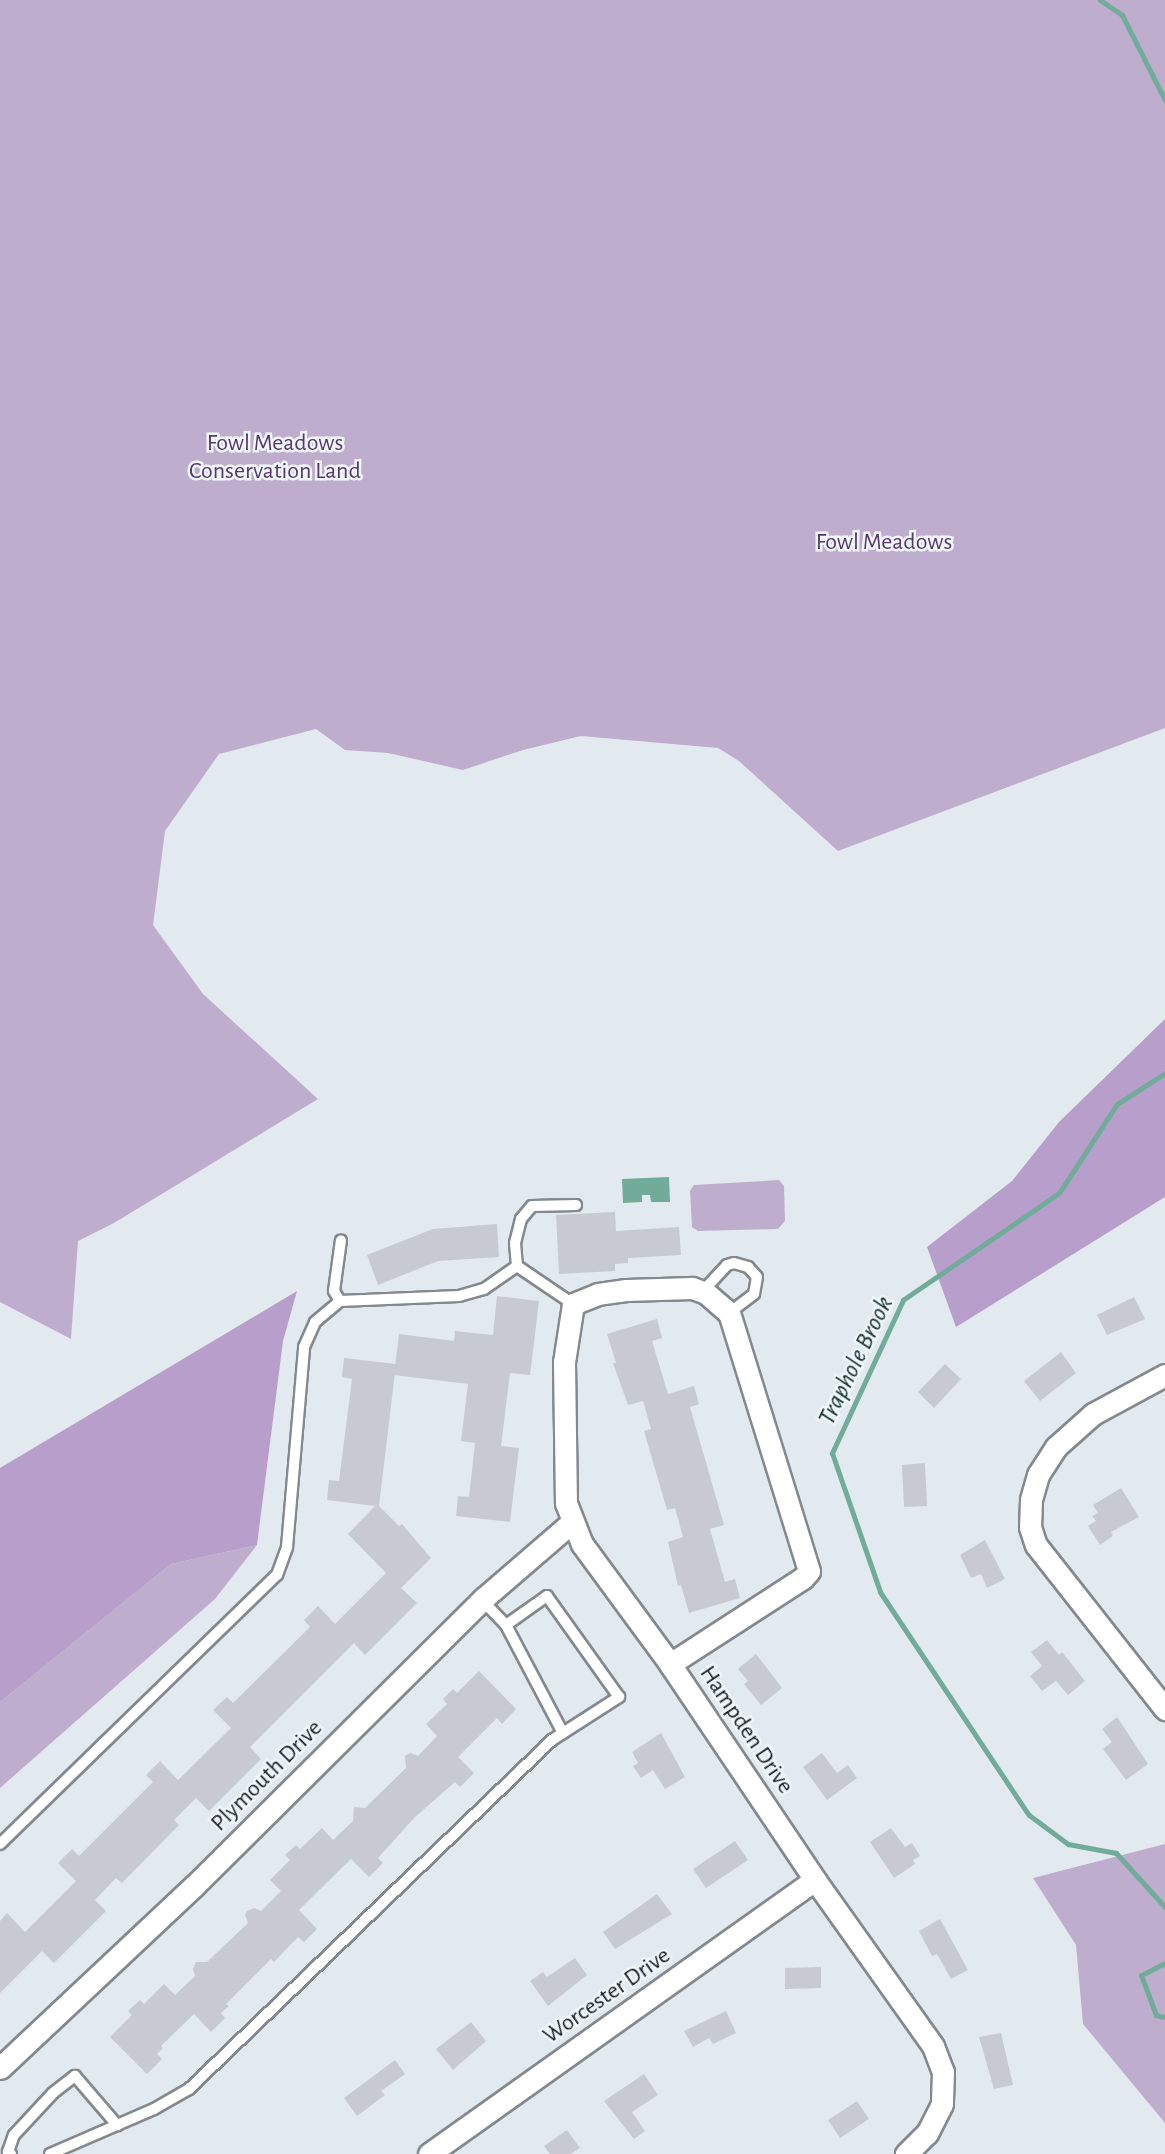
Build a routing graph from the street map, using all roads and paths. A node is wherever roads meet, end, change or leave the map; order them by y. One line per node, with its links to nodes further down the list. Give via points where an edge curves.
1 (576, 1205): 3 (lane, via 532,1206 521,1219 515,1243)
2 (341, 1240): 5 (lane, via 334,1291)
3 (517, 1266): 5 (lane, via 484,1289 459,1296); 6 (lane)
4 (702, 1292): 6 (street, via 691,1288 626,1290); 7 (street); 7 (lane, via 727,1265 748,1267 757,1277 754,1294)
5 (340, 1301): 15 (lane, via 315,1322 304,1347 287,1548 277,1575)
6 (573, 1304): 9 (street, Hampden Drive, via 564,1362 566,1503)
7 (729, 1313): 12 (street, via 809,1571)
8 (1165, 1375): 13 (street, via 1093,1414 1056,1447 1038,1475 1030,1527 1037,1545)
9 (572, 1522): 10 (street, Plymouth Drive); 12 (street, Hampden Drive, via 582,1544)
10 (482, 1600): 11 (lane); 17 (street, Plymouth Drive, via 195,1885)
11 (506, 1625): 14 (lane); 14 (lane, via 547,1597 619,1697)
12 (670, 1664): 16 (street, Hampden Drive)
13 (1165, 1709)
14 (562, 1733): 18 (lane, via 189,2089)
15 (0, 1844)
16 (815, 1880): 21 (street, Worcester Drive); 22 (street, Hampden Drive, via 939,2059 942,2104 927,2133)
17 (0, 2068)
18 (117, 2124): 19 (lane, via 75,2076 14,2136); 20 (lane)
19 (11, 2154)
20 (50, 2154)
21 (429, 2154)
22 (906, 2154)

